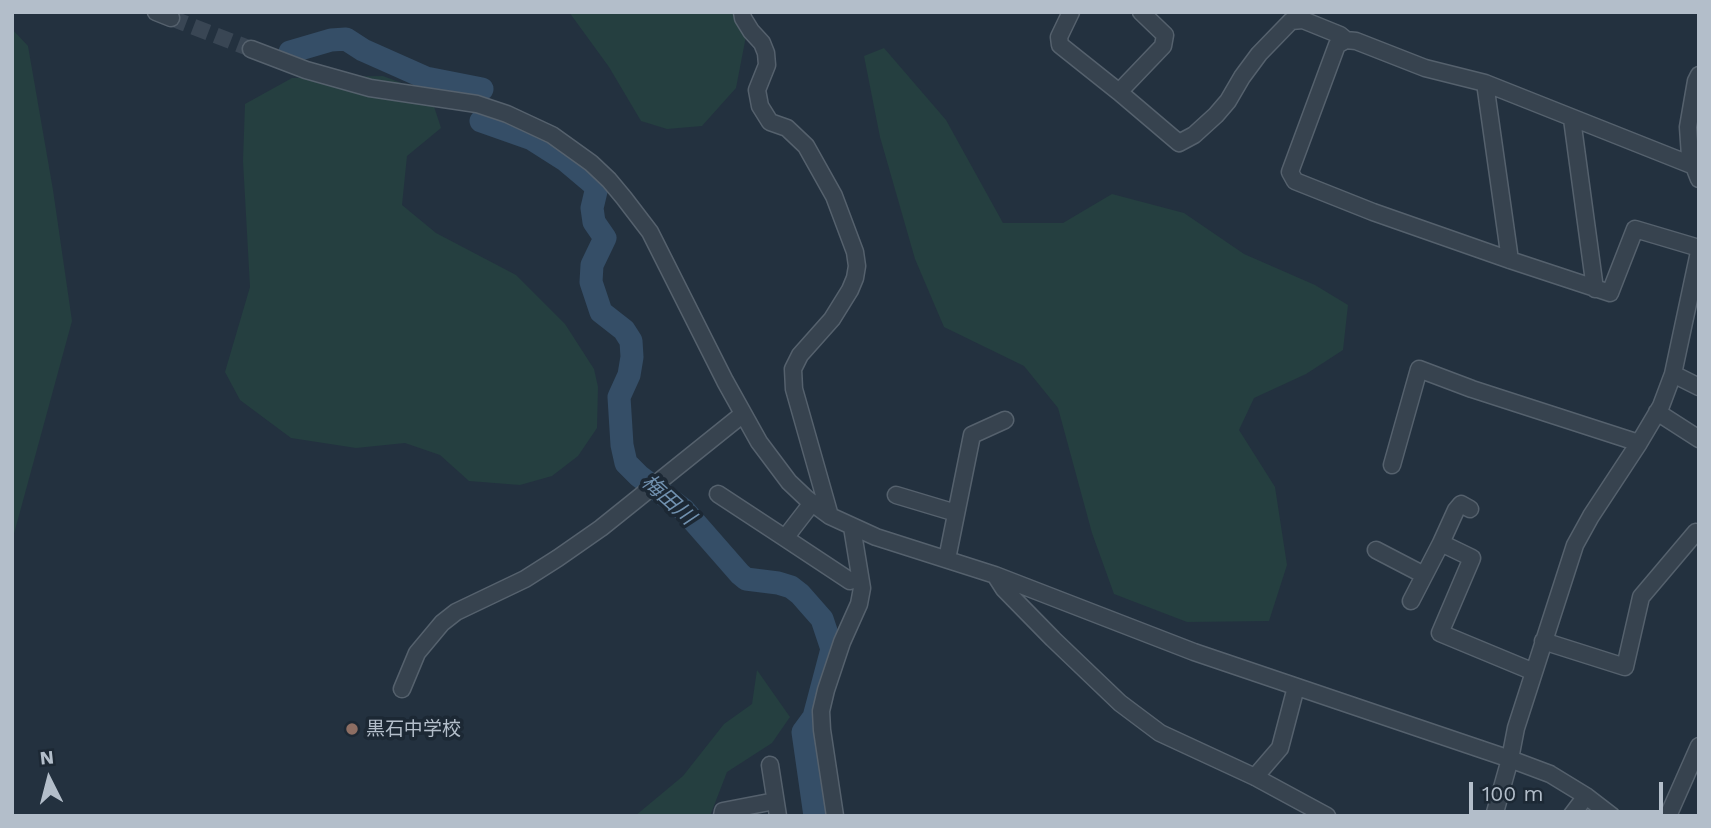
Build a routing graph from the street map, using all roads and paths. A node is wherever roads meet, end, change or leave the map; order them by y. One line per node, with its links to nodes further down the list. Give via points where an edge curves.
1 (742, 12): 27 (street, via 766,53 767,65 757,89 760,106 770,122 787,128 806,146 834,196 855,252 857,266 850,290 793,369 794,389)
2 (1071, 12): 8 (street, via 1060,45)
3 (1142, 12): 8 (street, via 1165,35 1163,46)
4 (1346, 40): 7 (street, via 1424,68); 8 (street, via 1303,20 1291,21 1259,54 1216,115 1179,144); 12 (street, via 1337,45 1290,172 1294,181)
5 (251, 49): 17 (street, via 359,85 477,104 530,123 571,148 609,180 650,232)
6 (1699, 75): 10 (street, via 1688,127 1690,156)
7 (1485, 83): 9 (street); 12 (street)
8 (1119, 92)
9 (1573, 119): 10 (street); 13 (street)
10 (1697, 171)
11 (1699, 250): 13 (street, via 1635,229 1610,293); 14 (street)
12 (1510, 260): 13 (street)
13 (1595, 289)
14 (1673, 374): 15 (street); 16 (street)
15 (1699, 387)
16 (1657, 412): 19 (street); 20 (street)
17 (743, 414): 24 (street, via 789,482); 41 (street, via 558,558 442,623 417,653)
18 (1005, 420): 26 (street, via 972,435)
19 (1699, 439)
20 (1640, 443): 21 (street, via 1419,369); 38 (street, via 1575,545)
21 (1392, 465)
22 (718, 494): 30 (street)
23 (896, 495): 26 (street)
24 (812, 503): 27 (street); 30 (street)
25 (1470, 509): 31 (street, via 1461,504)
26 (957, 513): 33 (street)
27 (830, 516): 28 (street)
28 (852, 527): 33 (street); 49 (street, via 862,588 821,711)
29 (1696, 532): 38 (street, via 1641,597 1625,667)
30 (785, 538): 36 (street)
31 (1441, 543): 35 (street); 39 (street, via 1475,551 1440,633)
32 (1376, 550): 35 (street)
33 (947, 559): 34 (street)
34 (995, 575): 40 (street, via 1194,653); 45 (street, via 1027,613 1120,703 1160,733)
35 (1424, 575): 37 (street)
36 (850, 581)
37 (1411, 601)
38 (1543, 641): 39 (street)
39 (1534, 671): 43 (street)
40 (1296, 687): 43 (street); 45 (street, via 1280,748)
41 (402, 689)
42 (1699, 746): 54 (street)
43 (1510, 759): 46 (street, via 1550,774); 51 (street)
44 (769, 765): 47 (street)
45 (1255, 777): 50 (street)
46 (1586, 796): 52 (street); 53 (street)
47 (776, 808): 48 (street, via 723,811)
48 (722, 816)
49 (835, 816)
50 (1327, 816)
51 (1494, 816)
52 (1572, 816)
53 (1612, 816)
54 (1668, 816)

